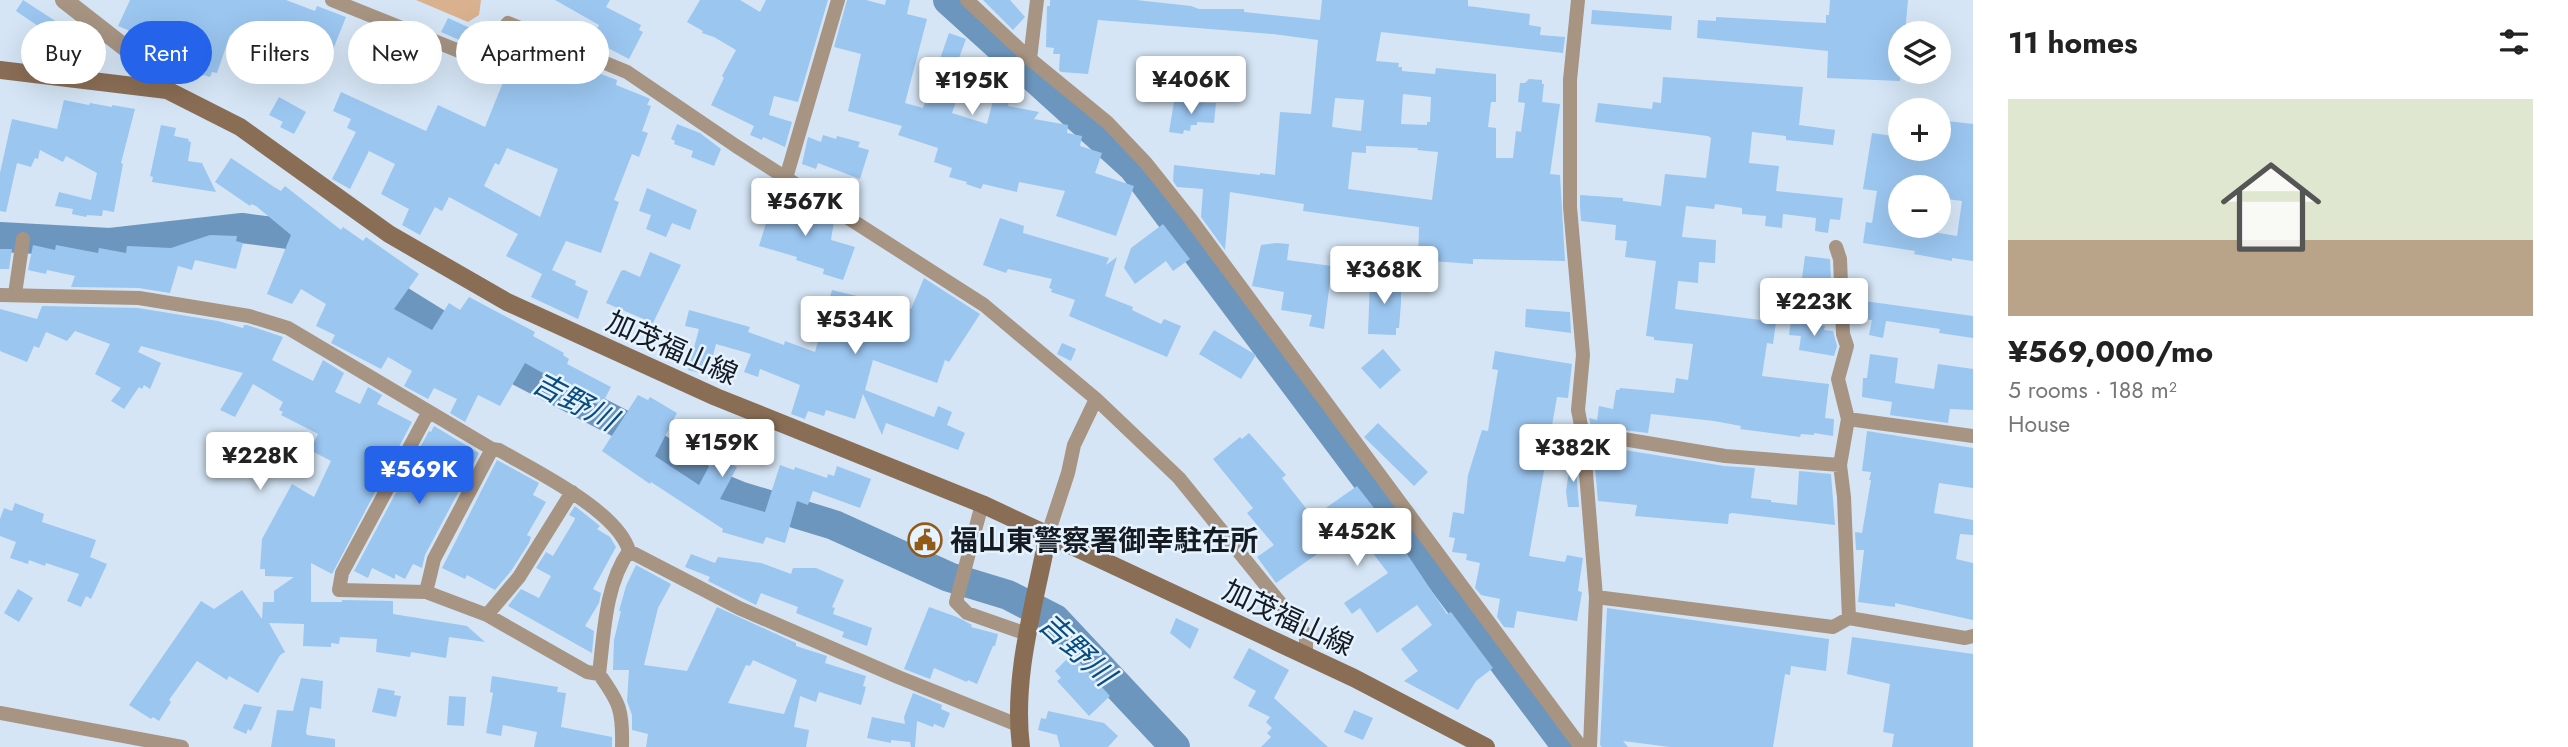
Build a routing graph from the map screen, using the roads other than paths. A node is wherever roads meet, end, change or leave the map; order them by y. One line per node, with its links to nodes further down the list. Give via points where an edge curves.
1 (64, 0): 9 (street, via 146,64)
2 (332, 0): 10 (street, via 479,59 508,23 627,72)
3 (838, 0): 10 (street)
4 (967, 0): 7 (street)
5 (1037, 0): 7 (street)
6 (1578, 0): 17 (street, via 1570,80 1570,207 1583,355 1578,410)
7 (1030, 59): 39 (street, via 1108,123 1172,195)
8 (0, 70): 9 (main road, 加茂福山線)
9 (167, 90): 22 (main road, 加茂福山線, via 240,127 390,234 508,302 716,397)
10 (786, 178): 14 (street, via 984,304)
11 (23, 239): 13 (street)
12 (1836, 247): 16 (street, via 1847,346 1838,379)
13 (8, 295): 15 (street, via 139,298 249,316 288,328)
14 (1096, 399): 23 (street, via 1074,445); 31 (street, via 1180,478 1306,635)
15 (428, 413): 19 (street); 25 (street, via 342,573 339,590)
16 (1848, 419): 18 (street); 20 (street)
17 (1583, 436): 20 (street, via 1725,456); 26 (street)
18 (1973, 436)
19 (492, 449): 21 (street); 25 (street, via 434,559)
20 (1840, 465): 28 (street)
21 (572, 492): 24 (street, via 615,524); 27 (street, via 519,577)
22 (982, 504): 23 (main road, 加茂福山線); 29 (street, via 956,602 967,613)
23 (1048, 534): 29 (main road); 31 (main road, 加茂福山線)
24 (629, 551): 32 (street, via 607,611); 34 (street, via 739,608)
25 (426, 592): 27 (street)
26 (1596, 597): 28 (street, via 1833,627); 40 (street)
27 (487, 615): 32 (street, via 587,672)
28 (1849, 618): 30 (street, via 1965,639)
29 (1029, 626): 34 (main road)
30 (1973, 636)
31 (1306, 655): 38 (main road, 加茂福山線)
32 (599, 674): 36 (street, via 618,700)
33 (0, 713): 35 (street)
34 (1018, 725): 37 (main road)
35 (182, 747)
36 (622, 747)
37 (1021, 747)
38 (1486, 747)
39 (1581, 747)
40 (1590, 747)

